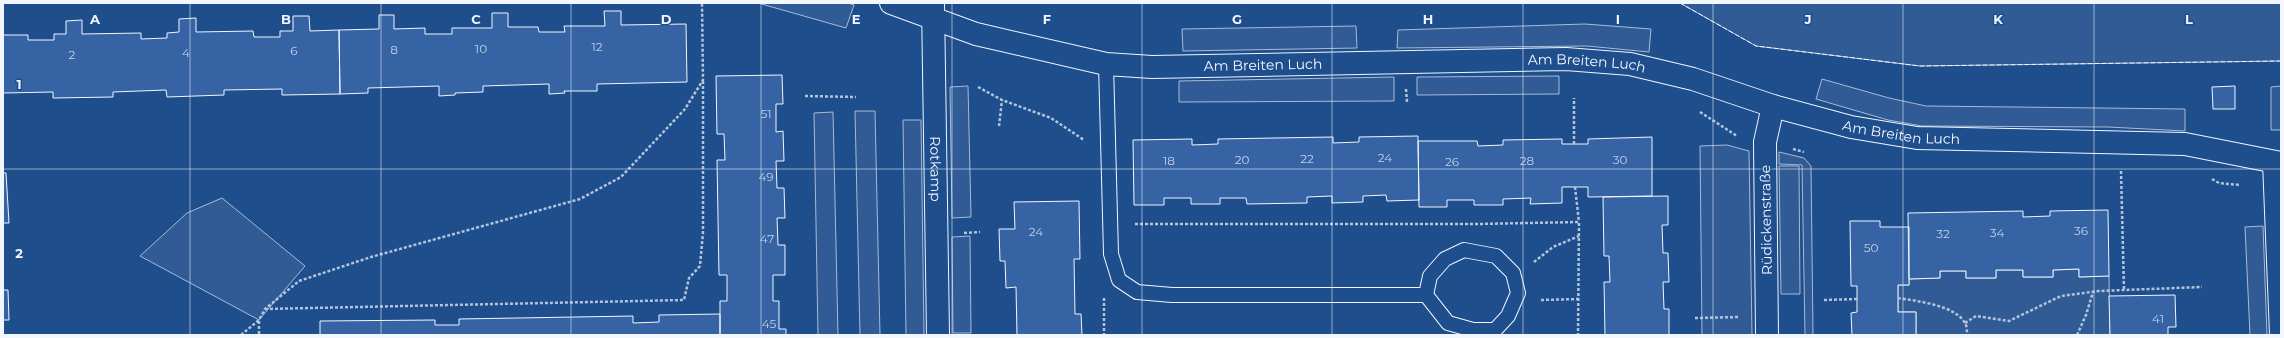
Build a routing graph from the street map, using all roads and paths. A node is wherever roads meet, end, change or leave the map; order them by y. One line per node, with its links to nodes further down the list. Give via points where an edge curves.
1 (702, 3): 5 (path)
2 (891, 3): 3 (street, Am Breiten Luch)
3 (933, 10): 4 (street, Am Breiten Luch, via 976,34); 39 (street, Rotkamp)
4 (1106, 64): 11 (street, Am Breiten Luch, via 1152,67 1566,59 1630,64 1693,79); 19 (lane)
5 (703, 80): 32 (path, via 686,109 621,178 580,199 371,257 299,281); 32 (path, via 703,232 700,266 689,278 684,300)
6 (978, 87): 10 (path)
7 (805, 96): 8 (path)
8 (856, 96)
9 (1574, 98): 15 (path)
10 (1002, 100): 12 (path); 13 (path, via 1052,118)
11 (1773, 106): 14 (street, Am Breiten Luch, via 1851,127 1917,138); 36 (street, Rüdickenstraße, via 1765,142)
12 (999, 126)
13 (1087, 142)
14 (2122, 142): 16 (street, Am Breiten Luch, via 2185,144); 24 (path)
15 (1574, 144)
16 (2278, 162): 44 (street)
17 (1575, 187): 18 (path)
18 (1579, 222): 19 (path); 20 (path)
19 (1110, 224): 26 (lane, via 1111,254 1119,280 1137,292 1172,295)
20 (1579, 236): 21 (path, via 1553,247); 28 (path)
21 (1515, 280): 26 (lane, via 1513,273 1496,256 1464,250 1445,259 1430,276); 31 (lane, via 1518,293)
22 (2202, 287): 24 (path)
23 (1104, 290): 40 (path)
24 (2124, 290): 25 (path)
25 (2093, 292): 35 (path, via 2061,296 2009,321 1976,316); 43 (path)
26 (1426, 295): 31 (lane, via 1448,323 1473,330 1495,330 1508,316)
27 (1898, 298): 35 (path, via 1926,302 1954,313)
28 (1579, 299): 31 (path); 41 (path)
29 (1856, 299): 30 (path)
30 (1824, 300)
31 (1514, 301)
32 (265, 309): 34 (path)
33 (1695, 318): 36 (path)
34 (259, 320): 37 (path); 38 (path)
35 (1965, 322): 42 (path)
36 (1767, 326)
37 (241, 335)
38 (259, 335)
39 (938, 335)
40 (1104, 335)
41 (1578, 335)
42 (1967, 335)
43 (2077, 335)
44 (2280, 335)

